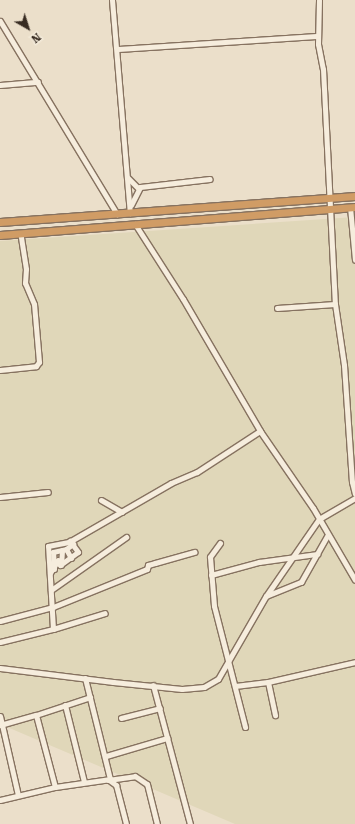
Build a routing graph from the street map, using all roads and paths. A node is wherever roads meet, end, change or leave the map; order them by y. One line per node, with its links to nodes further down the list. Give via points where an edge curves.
1 (112, 0): 5 (street)
2 (319, 0): 4 (street)
3 (0, 20): 6 (street)
4 (318, 36): 5 (street); 12 (street, via 323,69)
5 (117, 49): 8 (street)
6 (38, 82): 7 (street); 16 (street)
7 (0, 85)
8 (128, 178): 10 (street); 14 (street)
9 (210, 179): 10 (street)
10 (138, 188): 14 (street)
11 (355, 196): 12 (highway)
12 (329, 198): 14 (highway); 15 (street)
13 (353, 207): 15 (highway); 21 (street)
14 (130, 209): 16 (highway)
15 (330, 209): 18 (highway); 22 (street)
16 (117, 214): 17 (highway)
17 (0, 222)
18 (135, 224): 19 (highway); 25 (street)
19 (20, 233): 20 (highway); 24 (street, via 26,269 25,283 34,304 40,362 36,366)
20 (0, 235)
21 (355, 260)
22 (335, 304): 23 (street); 26 (street, via 344,364)
23 (277, 308)
24 (0, 370)
25 (260, 431): 32 (street, via 197,472 171,483); 33 (street)
26 (353, 467): 28 (street)
27 (48, 492): 29 (street)
28 (355, 494)
29 (0, 497)
30 (355, 498): 33 (street)
31 (101, 500): 32 (street)
32 (122, 512): 36 (street)
33 (319, 519): 34 (street); 42 (street)
34 (327, 536): 40 (street); 46 (street)
35 (126, 537): 47 (street)
36 (72, 542): 38 (street); 41 (street, via 78,552); 44 (street, via 48,546)
37 (220, 543): 45 (street, via 210,557)
38 (64, 550): 41 (street); 43 (street); 44 (street, via 53,552)
39 (194, 552): 49 (street, via 155,563)
40 (317, 554): 42 (street); 48 (street, via 300,582)
41 (71, 558): 43 (street)
42 (291, 558): 45 (street, via 259,562); 48 (street)
43 (60, 565): 44 (street, via 58,560)
44 (52, 572): 47 (street)
45 (211, 576): 54 (street, via 214,606)
46 (355, 580)
47 (51, 590): 49 (street)
48 (266, 596): 54 (street)
49 (53, 607): 51 (street); 52 (street)
50 (104, 613): 52 (street)
51 (0, 621)
52 (54, 630): 53 (street)
53 (0, 642)
54 (229, 660): 59 (street, via 218,679 204,688); 60 (street)
55 (355, 662): 58 (street)
56 (0, 668): 57 (street)
57 (85, 678): 59 (street); 61 (street)
58 (268, 682): 60 (street); 65 (street)
59 (153, 685): 63 (street)
60 (235, 686): 69 (street)
61 (90, 697): 62 (street); 71 (street)
62 (65, 705): 64 (street); 74 (street)
63 (160, 708): 67 (street); 70 (street)
64 (36, 715): 68 (street); 75 (street)
65 (275, 715)
66 (0, 716): 68 (street)
67 (121, 718)
68 (1, 725): 76 (street)
69 (246, 728)
70 (168, 738): 71 (street); 80 (street)
71 (106, 756): 73 (street, via 111,776)
72 (109, 780): 73 (street); 78 (street, via 116,785); 79 (street, via 135,776 147,784)
73 (102, 781): 74 (street)
74 (84, 782): 75 (street)
75 (56, 787): 76 (street)
76 (18, 795): 77 (street)
77 (0, 800)
78 (126, 824)
79 (157, 824)
80 (190, 824)

